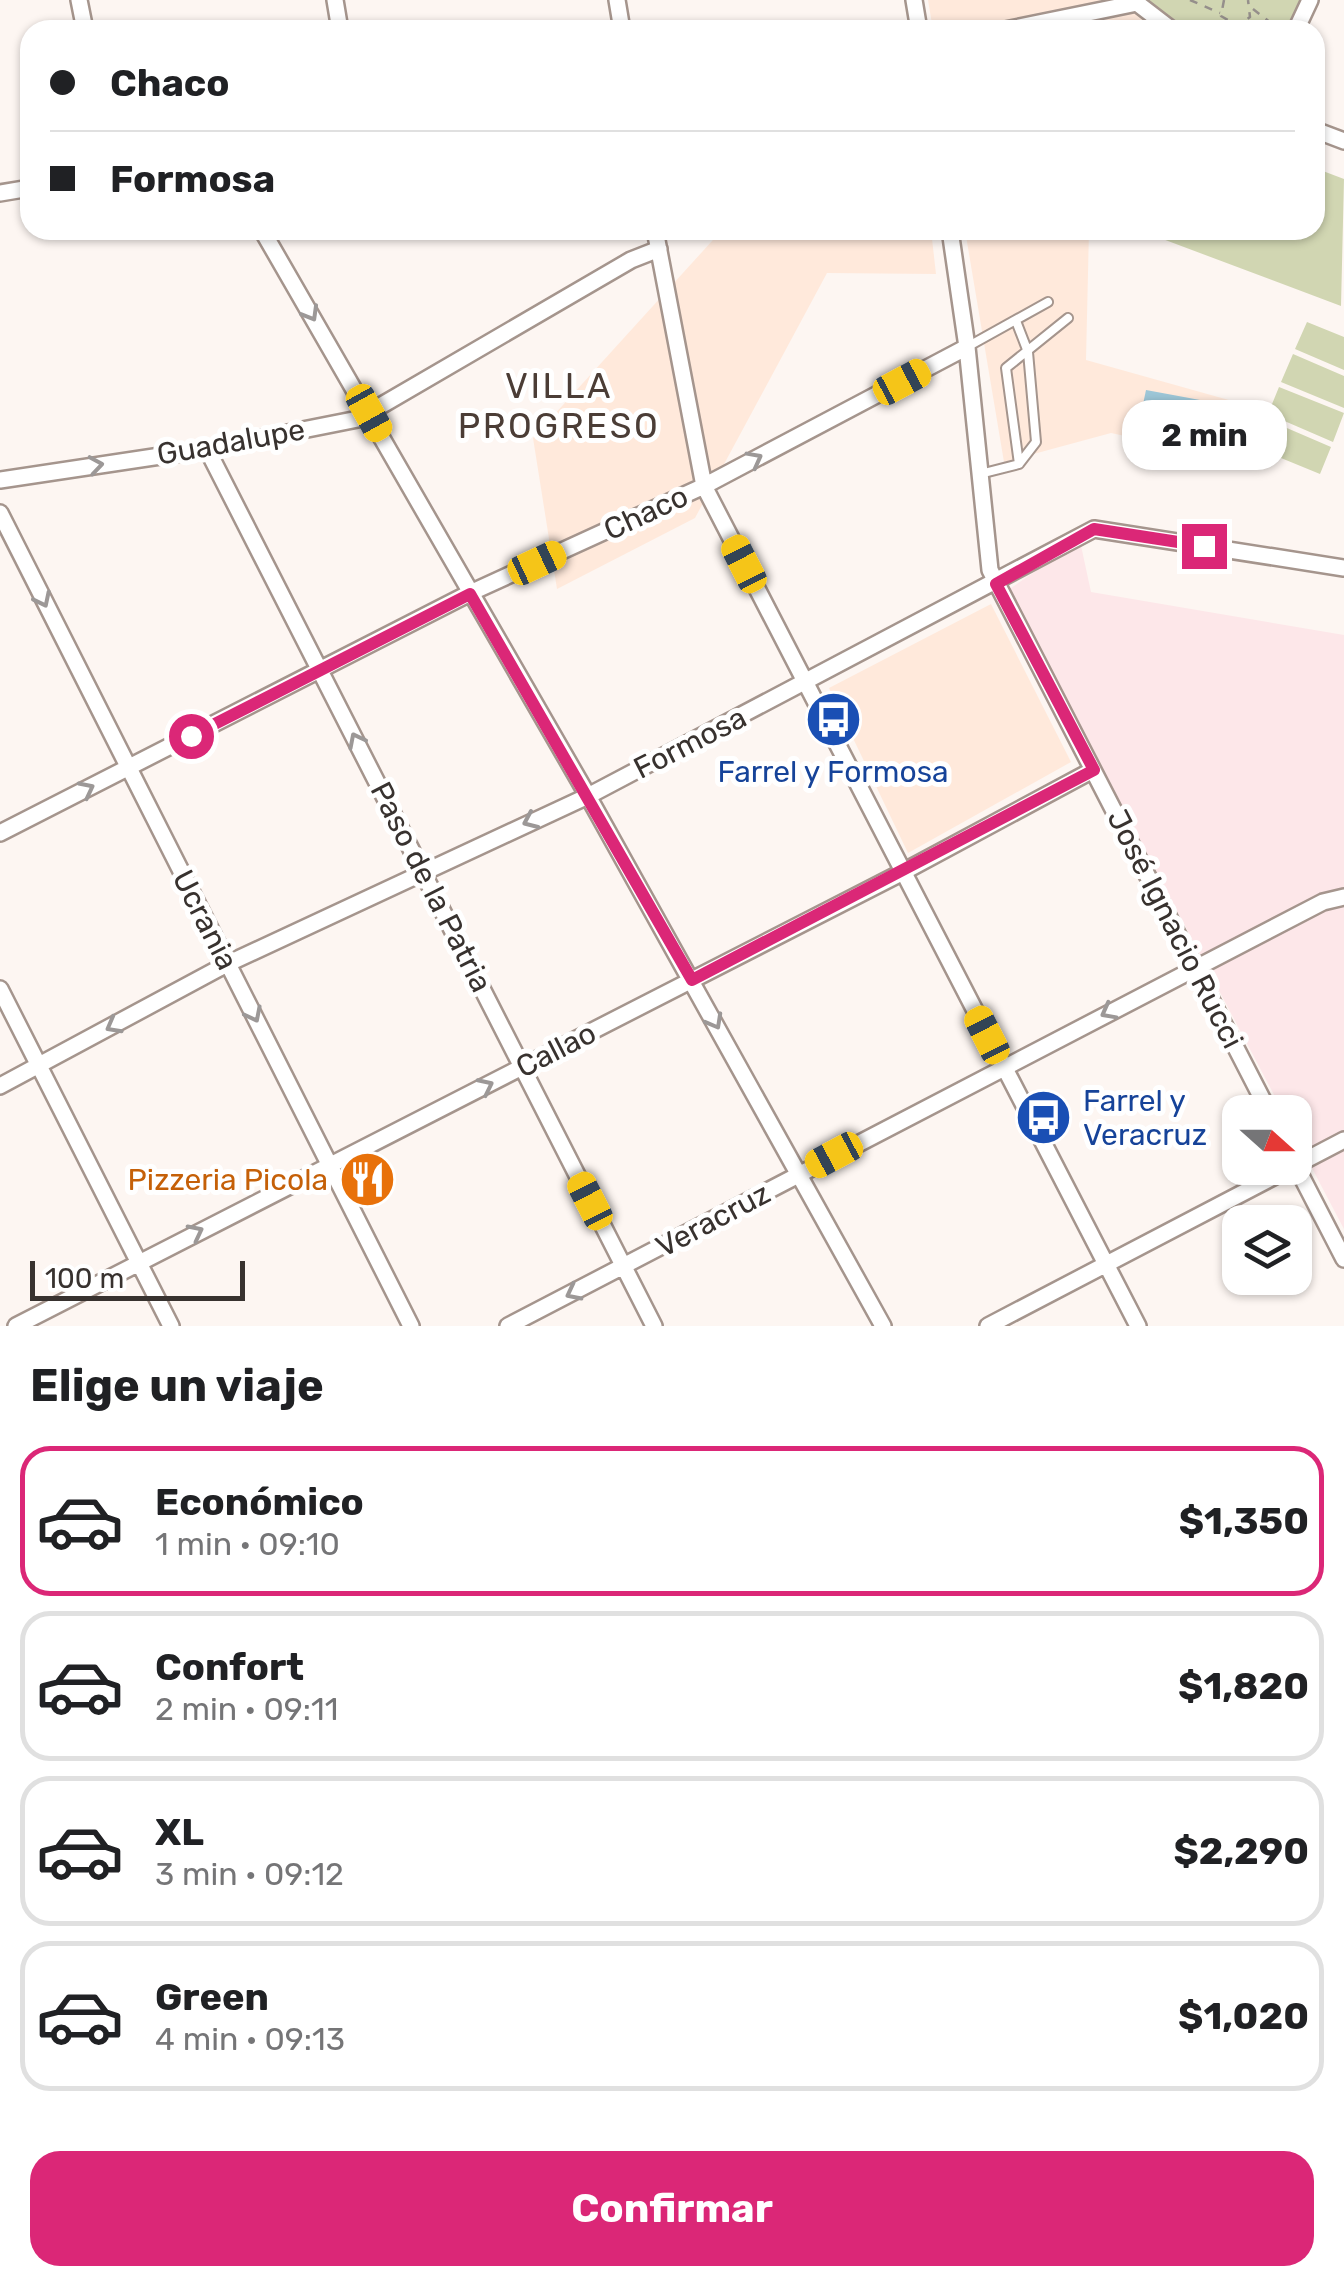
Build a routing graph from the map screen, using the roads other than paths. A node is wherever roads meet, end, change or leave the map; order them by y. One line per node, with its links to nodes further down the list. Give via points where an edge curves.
1 (1137, 1): 2 (street); 3 (street)
2 (1050, 20)
3 (1160, 20)
4 (268, 240): 13 (street, one-way to 13)
5 (658, 240): 7 (street)
6 (951, 240): 11 (street, José Ignacio Rucci)
7 (659, 250): 13 (street, Guadalupe, via 630,260); 18 (street)
8 (1048, 302): 10 (lane)
9 (1068, 318): 12 (lane)
10 (1016, 322): 11 (lane); 12 (lane)
11 (967, 347): 16 (street, José Ignacio Rucci); 18 (street, Chaco, one-way to 11)
12 (1028, 352): 15 (lane, via 1038,430 1033,450); 15 (lane, via 1006,368)
13 (369, 413): 14 (street, Guadalupe); 22 (street)
14 (207, 448): 17 (street, Guadalupe, one-way to 14); 23 (street, Paso de la Patria)
15 (1019, 464): 16 (lane)
16 (980, 474): 21 (street, José Ignacio Rucci)
17 (0, 480)
18 (704, 486): 22 (street, Chaco); 24 (street)
19 (0, 513): 25 (street, Ucrania, one-way to 25)
20 (1344, 568): 21 (street, Formosa, via 1099,528)
21 (996, 584): 24 (street, Formosa); 26 (street, José Ignacio Rucci)
22 (470, 594): 23 (street, Chaco); 27 (street)
23 (320, 671): 25 (street, Chaco); 29 (street, Paso de la Patria, one-way to 23)
24 (805, 684): 27 (street, Formosa); 30 (street)
25 (127, 768): 28 (street, Chaco, one-way to 25); 32 (street, Ucrania)
26 (1094, 770): 30 (street, Callao); 33 (street, José Ignacio Rucci)
27 (588, 796): 29 (street, Formosa, one-way to 29); 34 (street)
28 (0, 833)
29 (423, 869): 32 (street, Formosa); 37 (street, Paso de la Patria)
30 (904, 872): 34 (street, Callao); 38 (street)
31 (1344, 897): 33 (street, Veracruz)
32 (227, 964): 36 (street, Formosa, one-way to 36); 43 (street, Ucrania, one-way to 43)
33 (1194, 966): 38 (street, Veracruz, one-way to 38); 40 (street, José Ignacio Rucci)
34 (692, 980): 37 (street, Callao); 44 (street, one-way to 44)
35 (0, 989): 36 (street)
36 (40, 1066): 39 (street, Formosa); 48 (street)
37 (522, 1068): 43 (street, Callao, one-way to 37); 50 (street, Paso de la Patria)
38 (1004, 1068): 44 (street, Veracruz); 49 (street)
39 (0, 1086)
40 (1260, 1095)
41 (1344, 1140): 42 (street)
42 (1312, 1157)
43 (330, 1162): 48 (street, Callao, one-way to 43); 53 (street, Ucrania)
44 (800, 1173): 50 (street, Veracruz); 56 (street)
45 (1260, 1185): 49 (street)
46 (1306, 1185): 47 (street)
47 (1344, 1258)
48 (138, 1262): 51 (street, Callao); 52 (street)
49 (1106, 1265): 57 (street); 58 (street)
50 (625, 1268): 54 (street, Veracruz, one-way to 54); 55 (street, Paso de la Patria)
51 (16, 1326)
52 (172, 1326)
53 (411, 1326)
54 (508, 1326)
55 (654, 1326)
56 (883, 1326)
57 (988, 1326)
58 (1138, 1326)

